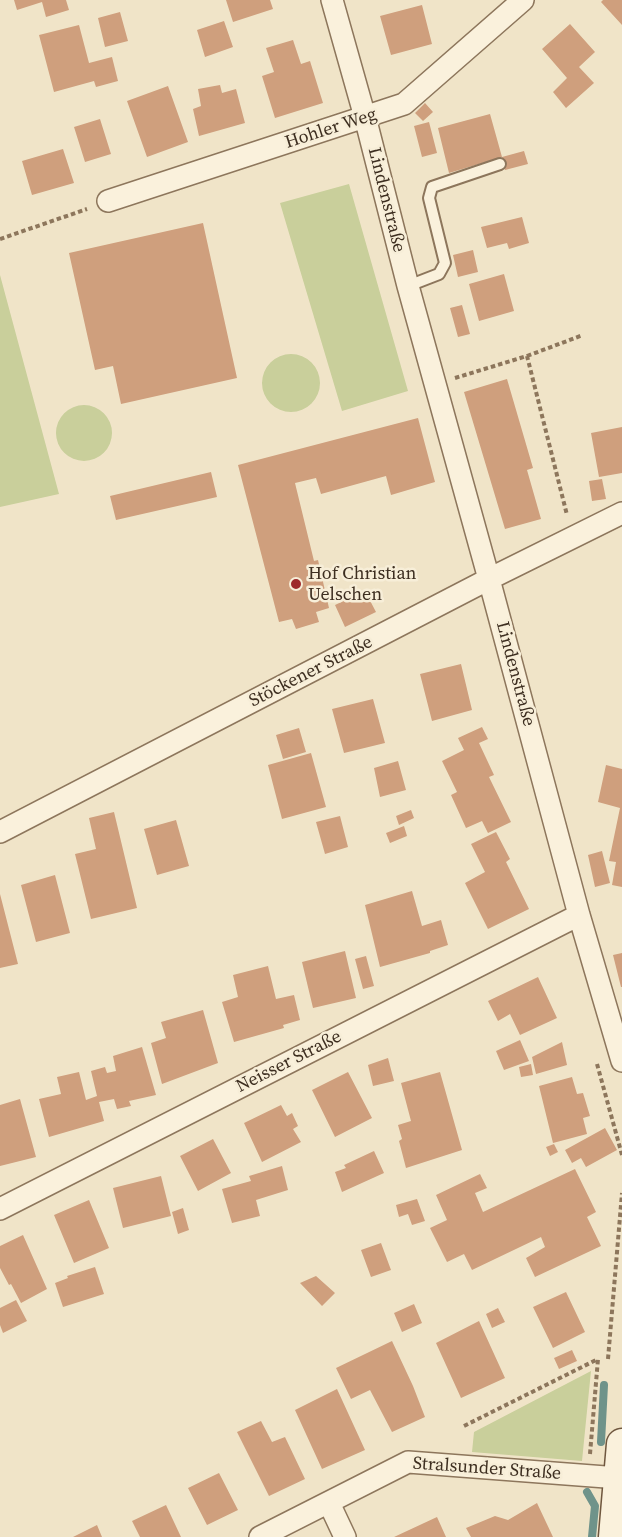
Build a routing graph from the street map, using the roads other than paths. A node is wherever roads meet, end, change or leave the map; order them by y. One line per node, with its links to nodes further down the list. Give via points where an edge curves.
1 (523, 0): 3 (street, Hohler Weg, via 404,104)
2 (338, 3): 3 (street, Lindenstraße)
3 (365, 117): 5 (street, Hohler Weg); 6 (street, Lindenstraße)
4 (500, 164): 6 (lane, via 432,187 429,198 445,263 439,274)
5 (108, 201)
6 (408, 286): 8 (street, Lindenstraße)
7 (622, 513): 8 (street, Stöckener Straße)
8 (489, 579): 9 (street, Stöckener Straße); 10 (street, Lindenstraße)
9 (0, 832)
10 (579, 915): 11 (street, Lindenstraße); 12 (street, Neisser Straße)
11 (622, 1061)
12 (0, 1209)
13 (622, 1443): 14 (street)
14 (619, 1478): 15 (street, Stralsunder Straße, via 408,1462); 18 (street)
15 (328, 1503): 16 (street, Stralsunder Straße); 17 (street)
16 (260, 1537)
17 (345, 1537)
18 (614, 1537)

